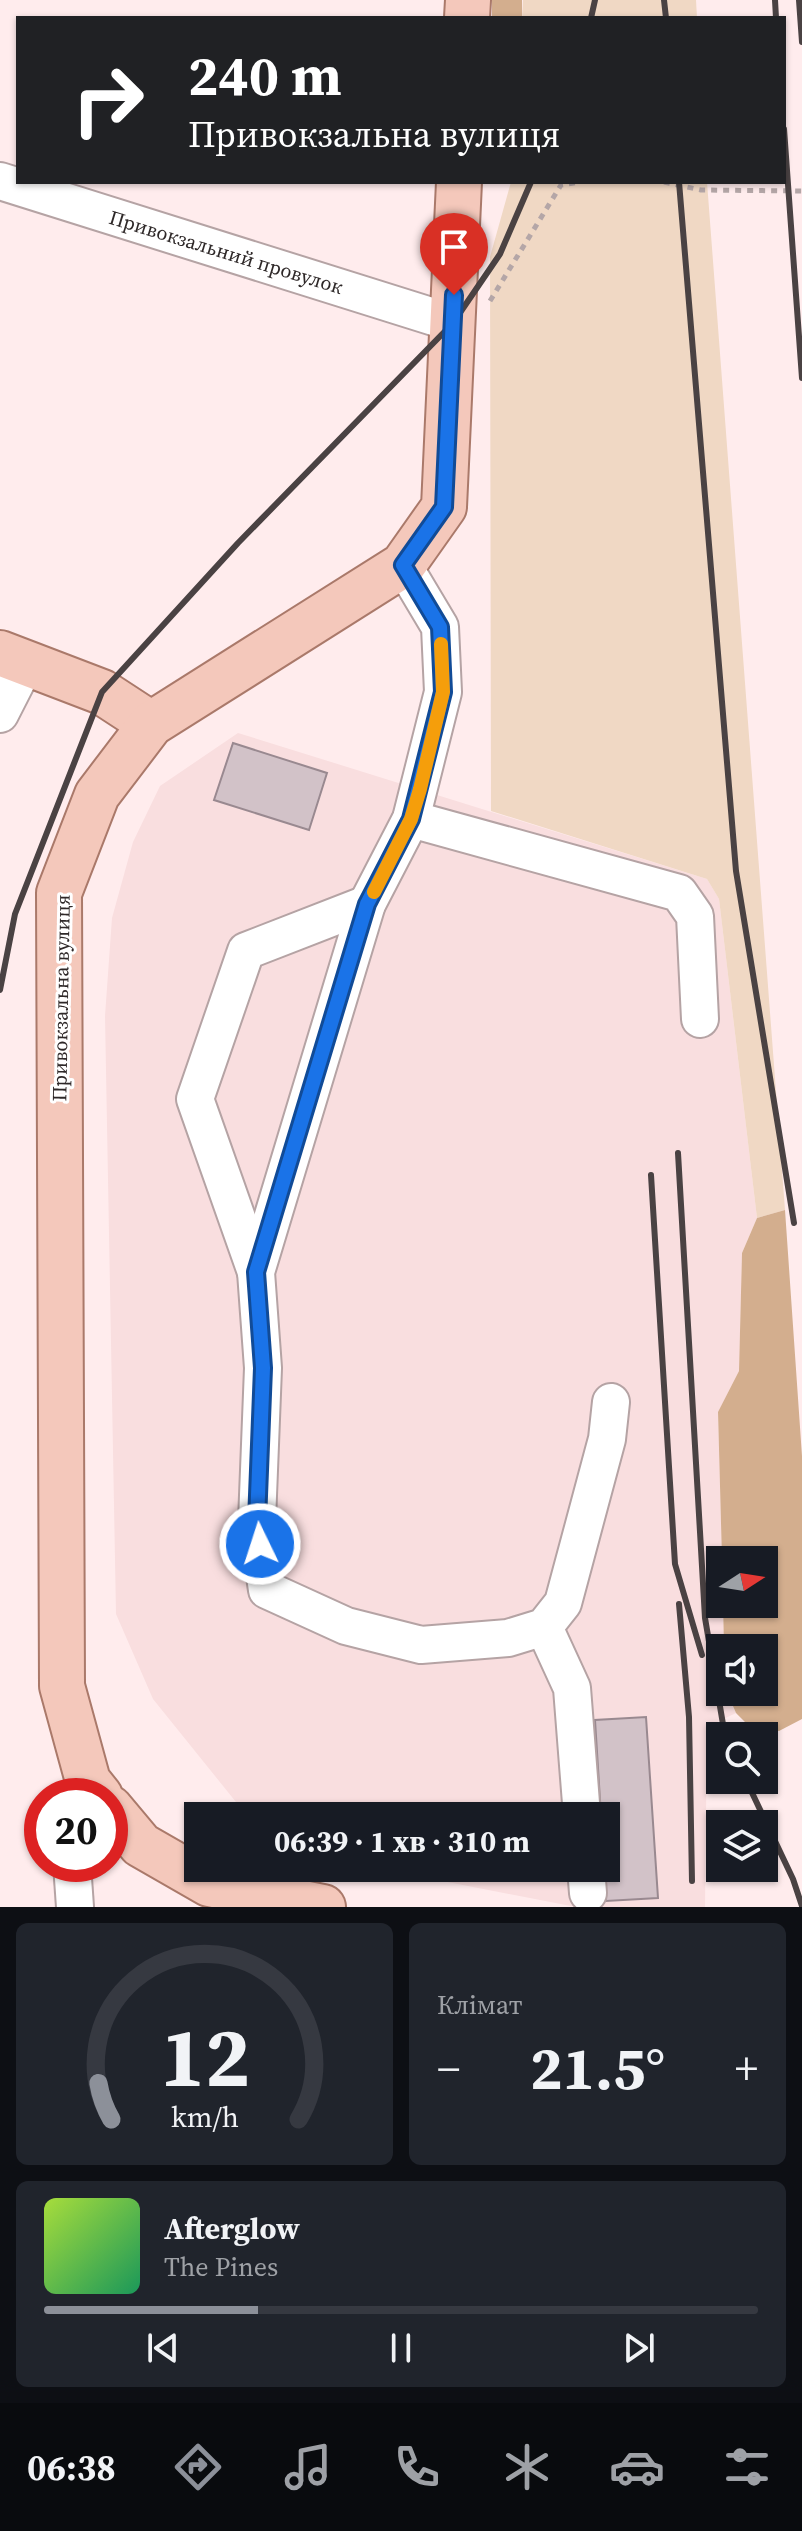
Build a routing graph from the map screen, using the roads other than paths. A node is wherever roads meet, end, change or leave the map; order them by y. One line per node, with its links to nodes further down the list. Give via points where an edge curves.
1 (0, 181): 3 (street, Привокзальний провулок)
2 (459, 184): 3 (main road, Привокзальна вулиця)
3 (452, 330): 4 (main road, Привокзальна вулиця, via 444,507)
4 (403, 565): 7 (main road, Привокзальна вулиця); 8 (street, via 440,627 443,692)
5 (13, 658): 6 (street); 7 (main road, via 102,692)
6 (0, 714)
7 (151, 724): 14 (main road, Привокзальна вулиця, via 97,795 59,893 62,1686)
8 (411, 819): 9 (street); 10 (street, via 679,893 695,916)
9 (367, 904): 11 (street); 11 (street, via 246,951 195,1099)
10 (700, 1019)
11 (256, 1272): 13 (street, via 263,1368 257,1521 267,1590 346,1626 421,1645 508,1638)
12 (611, 1402): 13 (street, via 607,1439 563,1603)
13 (544, 1627): 15 (street, via 572,1688)
14 (91, 1778)
15 (581, 1802)
16 (128, 1831): 19 (main road, via 141,1845 209,1884)
17 (73, 1882): 18 (street)
18 (75, 1907)
19 (323, 1907)

